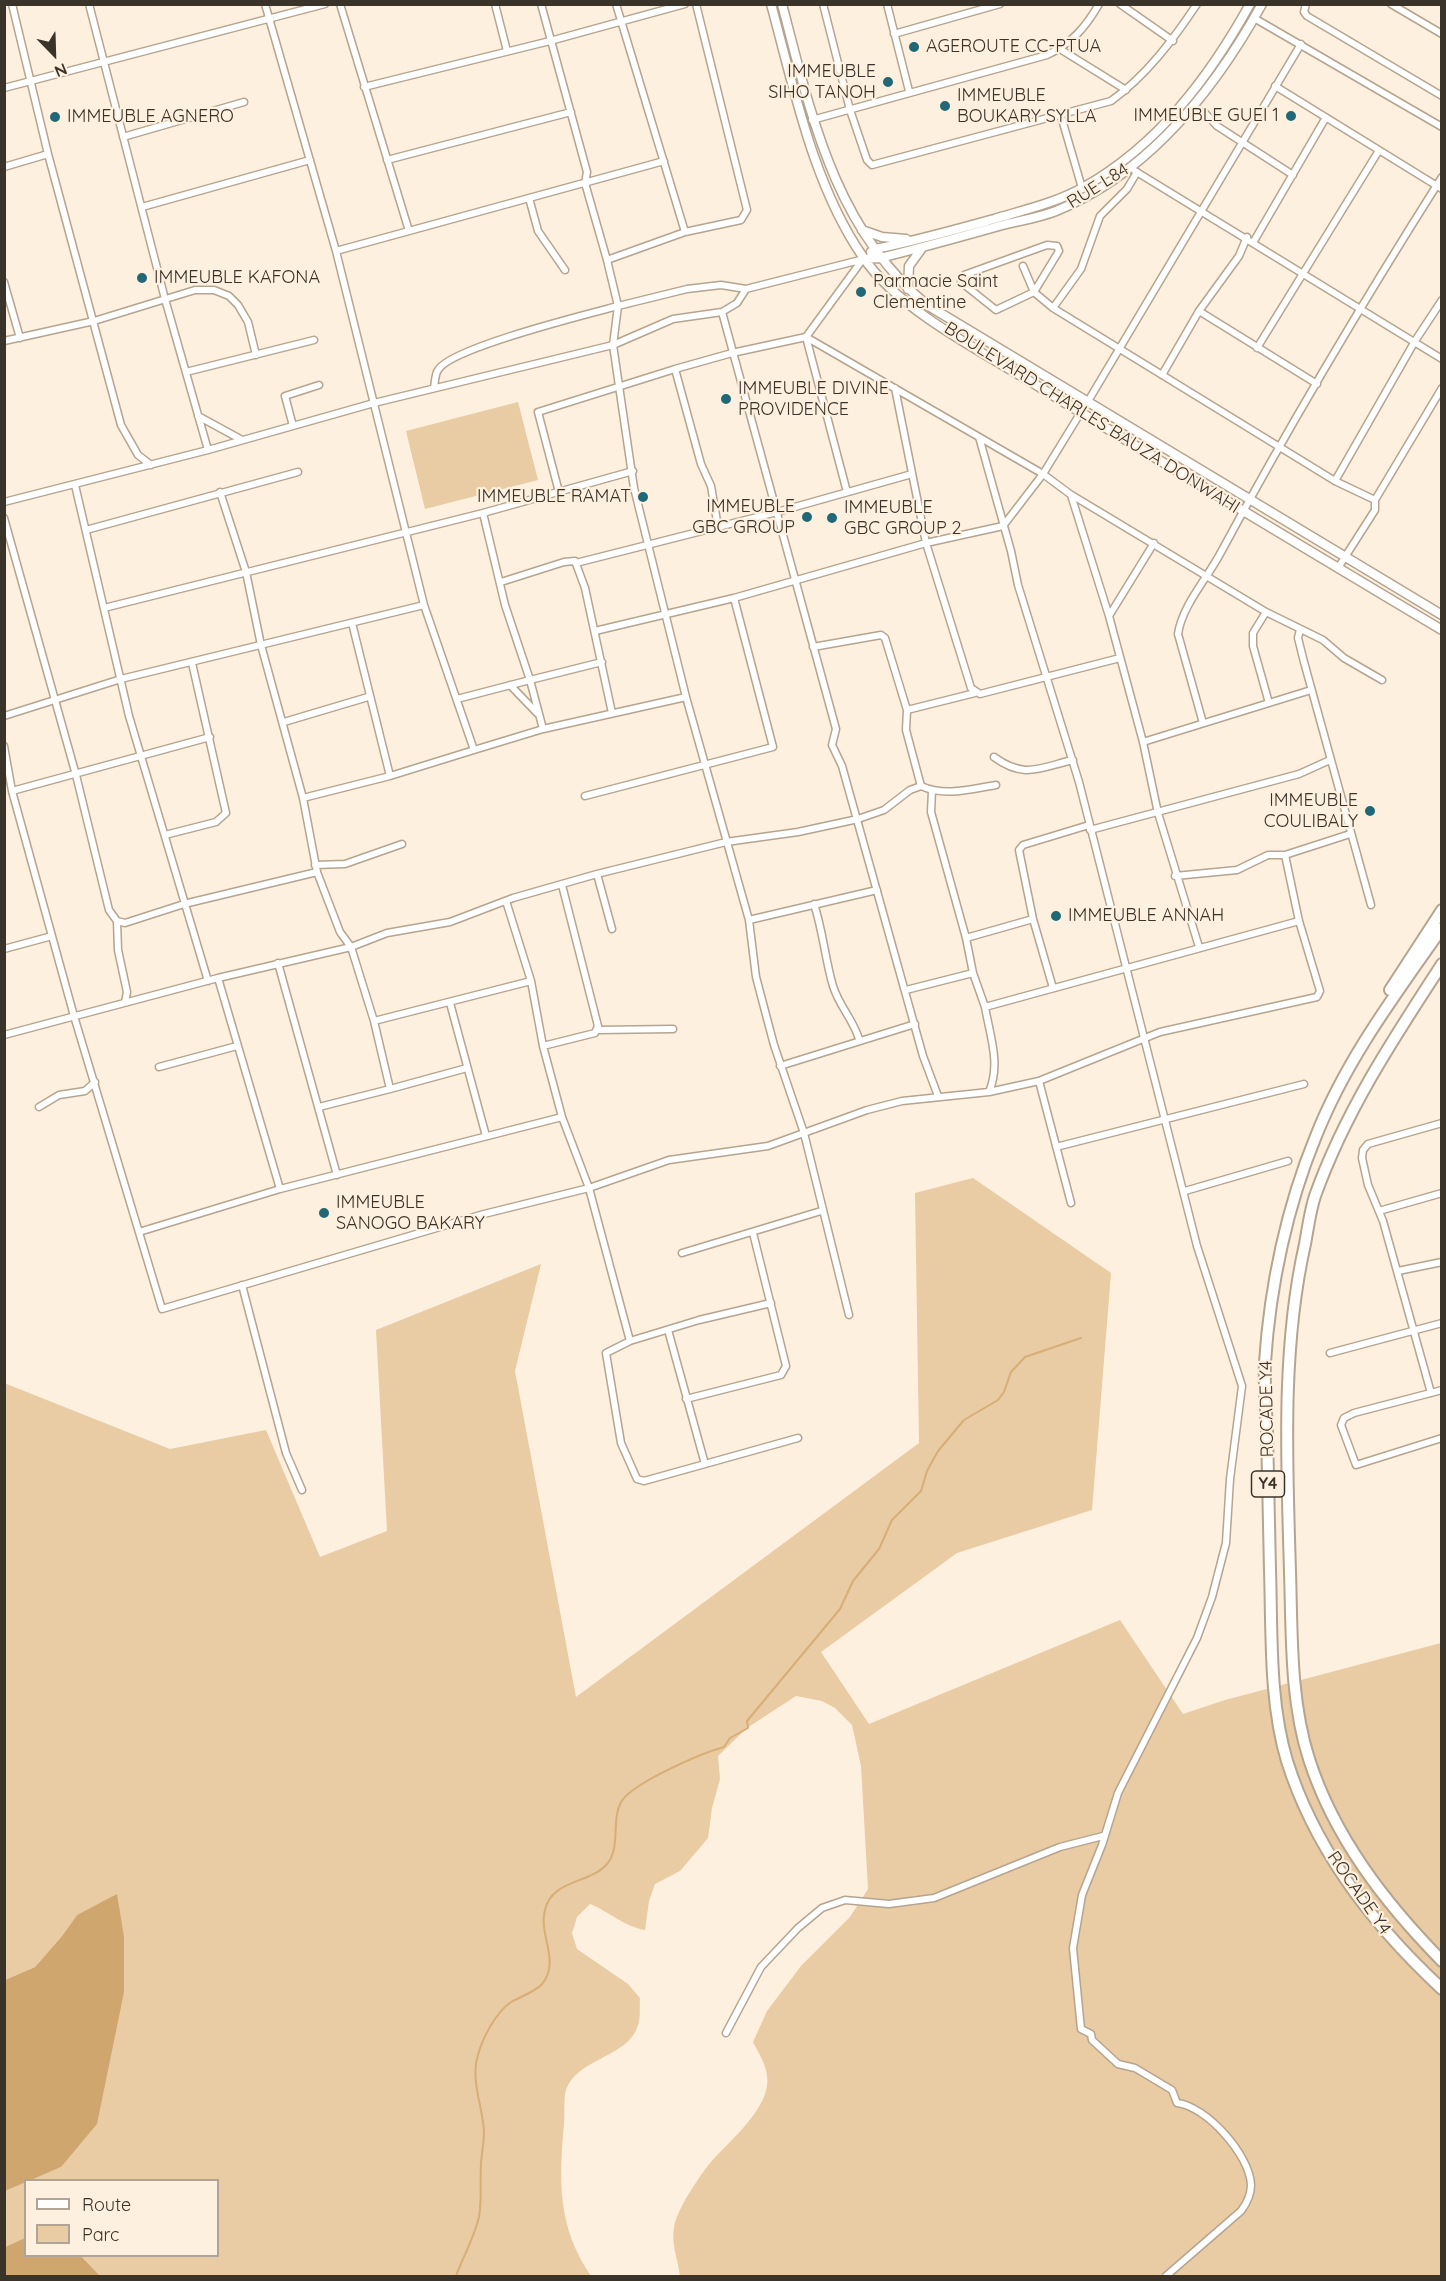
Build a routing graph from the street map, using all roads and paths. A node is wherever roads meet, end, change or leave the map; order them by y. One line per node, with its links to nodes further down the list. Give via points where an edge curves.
1 (12, 4): 34 (street)
2 (89, 4): 33 (street)
3 (265, 4): 24 (street)
4 (325, 4): 24 (street)
5 (340, 4): 36 (street)
6 (495, 4): 32 (street)
7 (541, 4): 28 (street)
8 (616, 4): 25 (street)
9 (685, 4): 25 (street)
10 (771, 4): 74 (main road, BOULEVARD CHARLES BAUZA DONWAHI, via 807,138 840,217)
11 (782, 4): 46 (main road, BOULEVARD CHARLES BAUZA DONWAHI)
12 (823, 4): 42 (street)
13 (886, 4): 27 (street)
14 (1000, 4): 27 (street)
15 (1099, 4): 31 (street, via 1080,33)
16 (1120, 4): 29 (street)
17 (1197, 4): 29 (street)
18 (1250, 4): 62 (main road, via 1191,96 1124,160)
19 (1306, 4): 40 (street, via 1307,16)
20 (1391, 4): 26 (street)
21 (698, 5): 68 (street, via 747,210 741,220)
22 (1261, 5): 23 (main road, RUE L84)
23 (1254, 18): 30 (street); 57 (main road, RUE L84, via 1196,105)
24 (269, 21): 33 (street); 53 (street)
25 (621, 22): 28 (street); 55 (street)
26 (1441, 33)
27 (894, 34): 39 (street)
28 (550, 41): 32 (street); 43 (street)
29 (1173, 41): 38 (street)
30 (1300, 44): 35 (street); 48 (street)
31 (1060, 49): 38 (street); 39 (street)
32 (507, 51): 36 (street)
33 (103, 63): 34 (street); 49 (street)
34 (32, 80): 37 (street); 52 (street)
35 (1275, 86): 47 (street); 50 (street)
36 (364, 87): 54 (street)
37 (4, 88)
38 (1126, 90): 45 (street, via 1111,101)
39 (909, 91): 42 (street)
40 (1442, 96)
41 (244, 102): 49 (street)
42 (850, 110): 45 (street, via 872,165); 46 (street)
43 (571, 112): 54 (street); 60 (street, via 587,172)
44 (1204, 112): 50 (street, via 1216,126)
45 (1060, 116): 62 (street)
46 (812, 120): 66 (main road, BOULEVARD CHARLES BAUZA DONWAHI, via 837,183)
47 (1325, 120): 51 (street); 58 (street)
48 (1442, 126)
49 (123, 136): 64 (street)
50 (1243, 144): 58 (street); 65 (street)
51 (1378, 152): 61 (street); 79 (street)
52 (48, 154): 56 (street); 91 (street)
53 (310, 160): 64 (street); 73 (street)
54 (387, 160): 67 (street)
55 (663, 161): 60 (street); 68 (street)
56 (4, 167)
57 (1133, 170): 65 (street); 71 (main road, RUE L84, via 1053,212); 87 (street, via 1127,189 1100,216 1081,269)
58 (1293, 175): 70 (street)
59 (1442, 177): 61 (street)
60 (585, 183): 63 (street); 76 (street)
61 (1439, 187): 88 (street)
62 (1082, 188): 71 (main road)
63 (530, 198): 67 (street); 78 (street, via 538,231)
64 (142, 207): 84 (street)
65 (1200, 210): 69 (street); 99 (street)
66 (862, 230): 71 (main road); 72 (main road, BOULEVARD CHARLES BAUZA DONWAHI)
67 (409, 231): 73 (street)
68 (685, 232): 76 (street)
69 (1247, 237): 70 (street); 89 (street, via 1239,256)
70 (1254, 241): 79 (street)
71 (920, 244): 72 (main road); 75 (main road, RUE L84); 81 (main road, via 909,266)
72 (875, 249): 74 (main road); 75 (main road, BOULEVARD CHARLES BAUZA DONWAHI)
73 (336, 251): 112 (street)
74 (864, 258): 75 (main road, RUE L84); 82 (street); 92 (street); 114 (main road, BOULEVARD CHARLES BAUZA DONWAHI, via 886,285 920,312)
75 (880, 258): 81 (main road, BOULEVARD CHARLES BAUZA DONWAHI)
76 (608, 260): 86 (street)
77 (1023, 266): 83 (street)
78 (565, 270)
79 (1304, 272): 88 (street); 98 (street)
80 (4, 282): 93 (street)
81 (908, 289): 113 (main road, BOULEVARD CHARLES BAUZA DONWAHI, via 927,305)
82 (746, 290): 86 (street, via 720,285 687,289); 90 (street, via 737,303)
83 (1034, 292): 83 (street, via 996,310 961,278 1047,245 1057,246 1059,251); 87 (street)
84 (165, 298): 91 (street); 101 (street, via 195,290 214,290 229,296 248,322); 104 (street)
85 (1442, 300): 96 (street)
86 (618, 306): 97 (street); 109 (street, via 452,358 438,369)
87 (1053, 308): 99 (street)
88 (1362, 309): 96 (street); 106 (street)
89 (1199, 311): 98 (street); 105 (street)
90 (722, 312): 97 (street, via 673,319); 100 (street)
91 (94, 321): 93 (street); 121 (street, via 121,425 138,455)
92 (806, 337): 100 (street); 110 (street); 130 (street)
93 (20, 338): 95 (street)
94 (314, 340): 101 (street)
95 (4, 341)
96 (1415, 341): 102 (street); 126 (street)
97 (613, 345): 108 (street); 109 (street)
98 (1257, 348): 106 (street)
99 (1118, 350): 105 (street); 113 (street)
100 (732, 352): 103 (street); 136 (street)
101 (256, 355): 104 (street)
102 (1442, 359)
103 (675, 369): 108 (street); 140 (street, via 701,464 711,486)
104 (186, 372): 115 (street)
105 (1162, 375): 119 (street)
106 (1317, 384): 119 (street)
107 (319, 385): 116 (street, via 285,396)
108 (618, 385): 122 (street); 129 (street, via 538,412)
109 (434, 387): 112 (street)
110 (895, 388): 117 (street); 124 (street)
111 (1442, 388): 132 (street)
112 (374, 403): 116 (street); 142 (street)
113 (1087, 403): 133 (main road, BOULEVARD CHARLES BAUZA DONWAHI)
114 (1081, 412): 125 (street); 135 (main road, BOULEVARD CHARLES BAUZA DONWAHI)
115 (198, 416): 118 (street); 120 (street)
116 (293, 426): 118 (street)
117 (978, 437): 125 (street); 139 (street)
118 (243, 440): 120 (street)
119 (1280, 448): 126 (street); 133 (street)
120 (208, 450): 121 (street)
121 (151, 465): 127 (street)
122 (633, 471): 129 (street); 143 (street)
123 (298, 472): 128 (street)
124 (912, 474): 130 (street); 144 (street)
125 (1043, 474): 131 (street); 139 (street)
126 (1335, 481): 132 (street)
127 (75, 485): 134 (street); 141 (street)
128 (220, 492): 141 (street); 149 (street)
129 (559, 492): 137 (street)
130 (847, 492): 136 (street)
131 (1070, 494): 145 (street); 159 (street)
132 (1375, 500): 146 (street, via 1375,510)
133 (1249, 501): 135 (street); 146 (main road, BOULEVARD CHARLES BAUZA DONWAHI)
134 (4, 502)
135 (1243, 511): 148 (main road, BOULEVARD CHARLES BAUZA DONWAHI); 150 (street)
136 (777, 512): 140 (street); 151 (street)
137 (483, 513): 142 (street); 152 (street)
138 (4, 518): 179 (street)
139 (1003, 526): 144 (street); 169 (street)
140 (718, 527): 143 (street)
141 (86, 531): 155 (street)
142 (404, 531): 149 (street); 154 (street)
143 (649, 543): 147 (street); 157 (street)
144 (926, 543): 151 (street); 175 (street, via 970,688)
145 (1154, 543): 150 (street); 159 (street)
146 (1345, 558): 148 (street); 158 (main road, BOULEVARD CHARLES BAUZA DONWAHI)
147 (576, 563): 152 (street, via 572,560); 163 (street)
148 (1338, 568): 162 (main road, BOULEVARD CHARLES BAUZA DONWAHI)
149 (246, 572): 155 (street); 164 (street)
150 (1208, 577): 156 (street); 186 (street, via 1180,619 1178,634)
151 (796, 580): 153 (street); 165 (street)
152 (501, 582): 171 (street)
153 (734, 598): 157 (street); 196 (street, via 773,747)
154 (424, 605): 160 (street); 178 (street)
155 (104, 608): 170 (street)
156 (1266, 612): 161 (street); 180 (street, via 1253,633 1252,646)
157 (666, 614): 163 (street); 177 (street)
158 (1442, 615)
159 (1109, 616): 166 (street)
160 (351, 623): 164 (street); 176 (street)
161 (1300, 629): 172 (street); 174 (street, via 1298,638)
162 (1442, 630)
163 (595, 631): 167 (street)
164 (261, 645): 168 (street); 185 (street)
165 (813, 647): 181 (street, via 881,635); 206 (street, via 836,729 832,745)
166 (1120, 658): 169 (street); 189 (street)
167 (602, 662): 171 (street); 182 (street)
168 (192, 663): 170 (street); 188 (street)
169 (1047, 677): 175 (street); 194 (street)
170 (121, 679): 179 (street); 193 (street)
171 (530, 680): 173 (street); 184 (street)
172 (1382, 680)
173 (510, 685): 178 (street); 184 (street)
174 (1311, 690): 180 (street); 195 (street)
175 (975, 693): 181 (street)
176 (368, 697): 185 (street); 198 (street)
177 (686, 697): 182 (street); 196 (street)
178 (457, 699): 191 (street)
179 (55, 700): 183 (street); 197 (street)
180 (1269, 703): 186 (street)
181 (907, 710): 200 (street, via 906,730)
182 (612, 713): 187 (street)
183 (4, 716)
184 (540, 717): 187 (street)
185 (284, 722): 204 (street)
186 (1203, 723): 189 (street)
187 (543, 729): 191 (street)
188 (210, 737): 193 (street); 209 (street, via 227,808 225,817)
189 (1143, 742): 205 (street)
190 (4, 747): 201 (street)
191 (474, 750): 198 (street)
192 (994, 757): 194 (street, via 1019,771)
193 (141, 758): 197 (street); 209 (street)
194 (1073, 760): 207 (street)
195 (1330, 760): 205 (street, via 1299,774); 208 (street)
196 (706, 765): 203 (street); 210 (street)
197 (76, 775): 201 (street); 225 (street, via 110,910)
198 (390, 776): 204 (street)
199 (996, 785): 202 (street)
200 (921, 786): 202 (street); 206 (street, via 884,810)
201 (9, 787): 229 (street)
202 (932, 791): 230 (street, via 931,812)
203 (585, 796)
204 (303, 798): 213 (street)
205 (1158, 813): 207 (street); 215 (street)
206 (858, 819): 210 (street); 217 (street)
207 (1089, 828): 224 (street, via 1023,845 1019,850); 236 (street)
208 (1350, 834): 212 (street); 221 (street)
209 (165, 836): 219 (street)
210 (726, 842): 214 (street); 223 (street)
211 (402, 844): 213 (street, via 345,864)
212 (1285, 855): 215 (street, via 1269,855 1237,870); 226 (street)
213 (316, 868): 219 (street); 231 (street, via 340,932)
214 (597, 874): 216 (street); 228 (street)
215 (1175, 876): 232 (street)
216 (562, 885): 218 (street); 253 (street)
217 (877, 890): 220 (street); 243 (street)
218 (506, 901): 231 (street, via 450,922 403,929); 241 (street)
219 (184, 904): 225 (street); 240 (street)
220 (814, 904): 223 (street); 255 (street, via 833,985)
221 (1371, 904)
222 (1442, 910): 251 (highway, via 1391,988)
223 (749, 920): 259 (street, via 756,977)
224 (1034, 920): 230 (street); 242 (street)
225 (117, 921): 244 (street)
226 (1299, 921): 232 (street); 256 (street, via 1320,991 1317,997 1160,1032)
227 (1442, 928): 251 (highway, ROCADE Y4 / Y4)
228 (612, 929)
229 (52, 936): 233 (street); 247 (street)
230 (966, 939): 237 (street)
231 (351, 946): 234 (street); 249 (street)
232 (1199, 947): 236 (street)
233 (4, 949)
234 (278, 963): 239 (street); 269 (street)
235 (1442, 964): 248 (highway, ROCADE Y4 / Y4)
236 (1126, 967): 242 (street); 256 (street)
237 (973, 973): 243 (street); 246 (street)
238 (1442, 973): 248 (highway)
239 (218, 978): 240 (street); 257 (street)
240 (208, 981): 244 (street)
241 (531, 981): 245 (street); 258 (street)
242 (1053, 988): 246 (street)
243 (906, 990): 250 (street)
244 (125, 1002): 247 (street)
245 (450, 1003): 249 (street); 261 (street)
246 (985, 1007): 266 (street, via 996,1065)
247 (74, 1016): 254 (street); 263 (street)
248 (1405, 1020): 306 (highway, ROCADE Y4 / Y4, via 1348,1116 1315,1198 1296,1283 1287,1483 1293,1660 1309,1759 1337,1827 1375,1886)
249 (374, 1021): 265 (street)
250 (915, 1024): 255 (street); 267 (street)
251 (1373, 1025): 307 (highway, ROCADE Y4 / Y4, via 1315,1137 1296,1191 1275,1281 1265,1363 1273,1671 1287,1760 1325,1846 1368,1911 1395,1944)
252 (673, 1029): 253 (street)
253 (597, 1030): 258 (street)
254 (4, 1035)
255 (860, 1039): 259 (street)
256 (1145, 1040): 262 (street); 271 (street)
257 (237, 1046): 260 (street); 279 (street)
258 (543, 1046): 270 (street)
259 (780, 1066): 273 (street)
260 (159, 1067)
261 (467, 1068): 265 (street); 274 (street)
262 (1039, 1081): 266 (street); 275 (street)
263 (95, 1082): 268 (street, via 85,1091 59,1095); 285 (street)
264 (1304, 1084): 271 (street)
265 (390, 1089): 269 (street)
266 (989, 1092): 267 (street)
267 (938, 1096): 273 (street, via 867,1110)
268 (39, 1107)
269 (319, 1107): 277 (street)
270 (562, 1117): 274 (street); 278 (street)
271 (1164, 1120): 275 (street); 280 (street)
272 (1442, 1123): 284 (street, via 1368,1144 1363,1150 1368,1185)
273 (804, 1133): 278 (street, via 768,1146 669,1160); 283 (street)
274 (486, 1136): 277 (street)
275 (1056, 1147): 282 (street)
276 (1288, 1161): 280 (street)
277 (337, 1175): 279 (street)
278 (589, 1188): 290 (street, via 484,1214); 296 (street)
279 (280, 1189): 285 (street)
280 (1185, 1191): 305 (street, via 1197,1245 1242,1386 1228,1529 1215,1587 1197,1638 1119,1793)
281 (1442, 1193): 284 (street)
282 (1071, 1203)
283 (821, 1211): 286 (street); 292 (street)
284 (1379, 1211): 289 (street)
285 (139, 1232): 290 (street, via 162,1309)
286 (753, 1233): 287 (street); 291 (street)
287 (682, 1253)
288 (1442, 1262): 289 (street)
289 (1398, 1271): 294 (street)
290 (242, 1285): 304 (street, via 285,1453)
291 (771, 1304): 295 (street); 300 (street, via 785,1371)
292 (849, 1315)
293 (1442, 1323): 294 (street)
294 (1414, 1329): 297 (street); 299 (street)
295 (668, 1330): 296 (street); 300 (street)
296 (630, 1341): 303 (street, via 610,1349 605,1359 621,1443 631,1472 637,1479 653,1480)
297 (1330, 1353)
298 (1442, 1390): 299 (street)
299 (1431, 1393): 302 (street, via 1354,1413 1344,1418 1341,1425 1356,1466)
300 (686, 1399): 303 (street)
301 (798, 1438): 303 (street)
302 (1442, 1438)
303 (705, 1464)
304 (302, 1490)
305 (1103, 1836): 308 (street, via 1060,1847 934,1898 889,1904 845,1900 822,1908 761,1967); 309 (street, via 1082,1895 1073,1948 1082,2029 1118,2064 1135,2068 1172,2090 1177,2103 1191,2106 1221,2129 1250,2176 1249,2198 1241,2211)
306 (1442, 1961)
307 (1442, 1989)
308 (726, 2032)
309 (1166, 2277)

